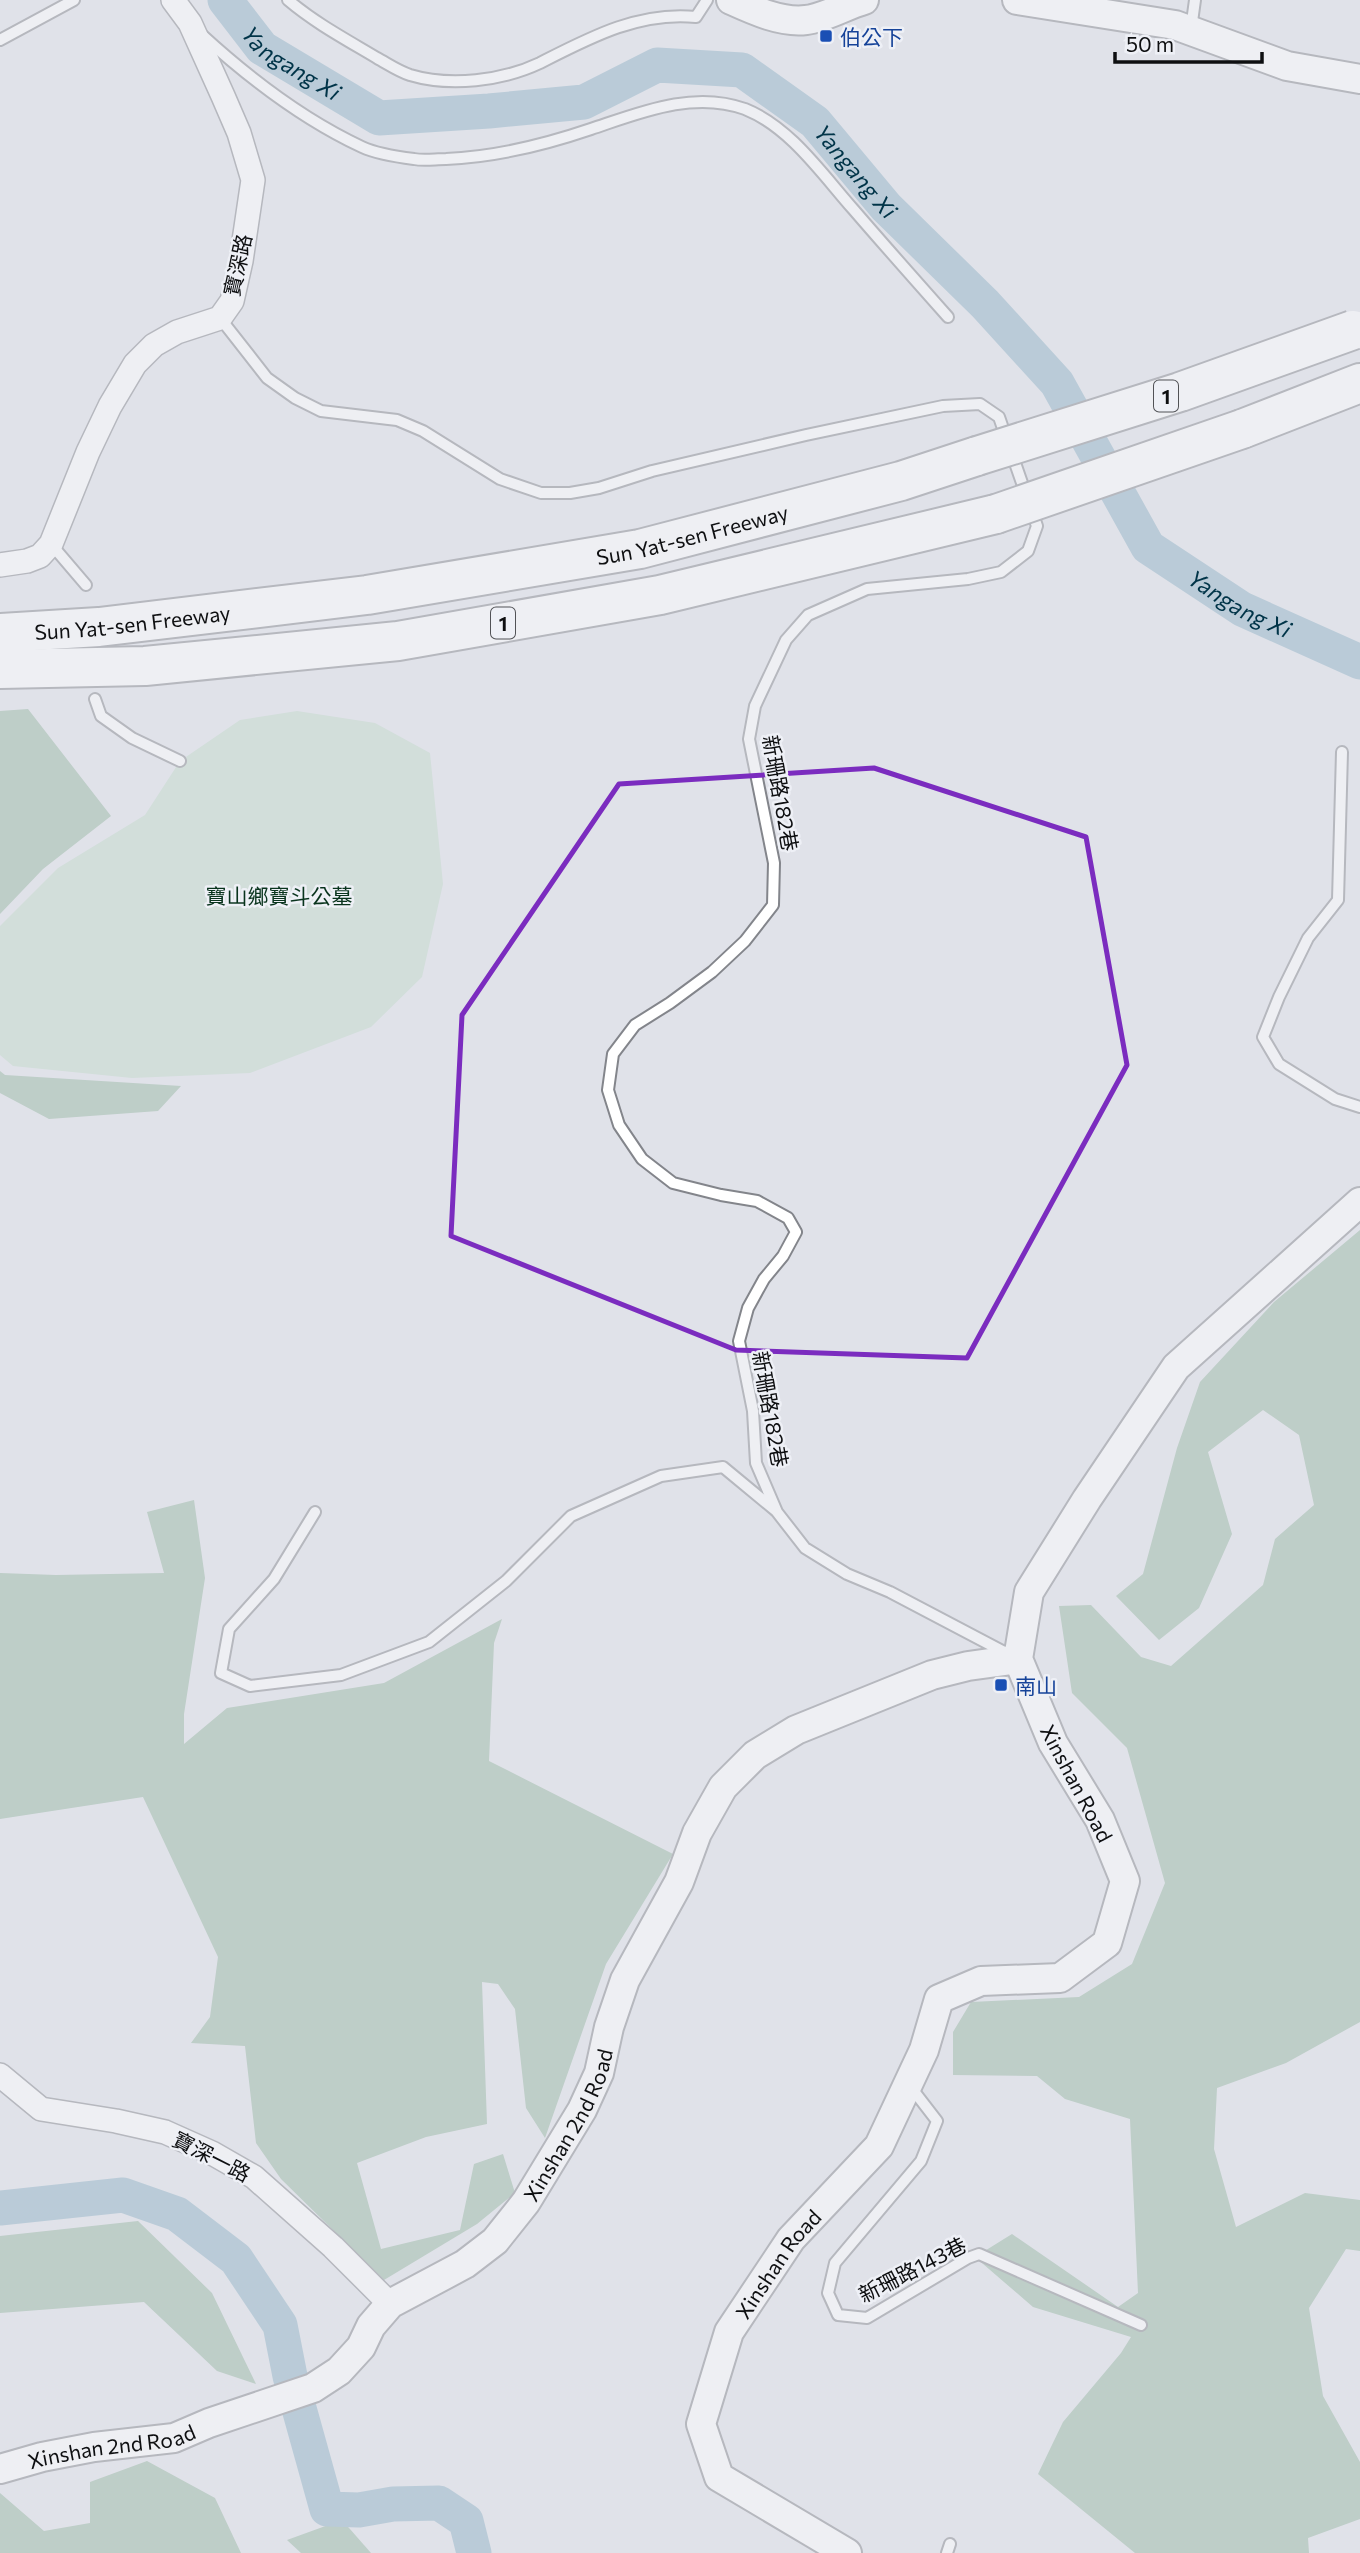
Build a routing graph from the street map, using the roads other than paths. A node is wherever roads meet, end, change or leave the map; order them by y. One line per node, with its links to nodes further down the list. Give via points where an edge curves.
1 (74, 0): 11 (lane)
2 (173, 0): 9 (street, 寶深路)
3 (288, 0): 4 (lane, via 394,68 419,77 463,81 523,70 605,32 644,20 695,17)
4 (707, 0)
5 (731, 0): 6 (street, via 792,20 808,20)
6 (864, 0)
7 (1017, 0): 10 (street, via 1175,25)
8 (1195, 0): 10 (lane)
9 (190, 23): 13 (lane, via 228,59 334,132 365,148 416,160 474,158 536,146 678,103 744,109 775,126 803,153); 14 (street, 寶深路, via 239,133 253,180 232,301)
10 (1191, 32): 12 (street, via 1287,66)
11 (0, 40)
12 (1360, 79)
13 (948, 317)
14 (220, 318): 17 (street, 寶深路, via 177,332 154,345 135,364 93,441); 28 (lane, 新珊路182巷, via 267,378 295,398 321,411 397,420 500,479 541,493 599,488 652,471 943,405 980,404 999,417 1037,526 1028,551 1001,572 867,589 808,615 786,640 755,706 749,738 774,863 773,905 745,941 635,1025 612,1054 608,1090 619,1125 642,1159 673,1183 757,1201 788,1219 796,1232 748,1308 739,1341 753,1411 756,1463)
15 (1356, 329): 20 (highway, Sun Yat-sen Freeway / 1, bridge, via 1180,392 901,481 640,549 368,595 99,627)
16 (1360, 383): 21 (highway, Sun Yat-sen Freeway / 1, bridge, via 996,514 660,595 398,641 145,666)
17 (51, 544): 18 (street, via 40,556); 19 (lane)
18 (0, 565)
19 (86, 585)
20 (0, 633)
21 (0, 669)
22 (95, 699): 24 (lane, via 100,716)
23 (1342, 752): 25 (lane, via 1338,900 1308,938 1263,1037 1279,1063 1335,1098)
24 (180, 761)
25 (1360, 1107)
26 (1360, 1202): 29 (street, via 1176,1367 1028,1592)
27 (315, 1512): 28 (lane, 新珊路182巷, via 274,1579 229,1629 221,1673 250,1686 341,1675 429,1642 506,1581 571,1516 661,1476 723,1467)
28 (777, 1512): 29 (lane, 新珊路182巷, via 805,1548 847,1574)
29 (1018, 1658): 31 (street, Xinshan Road, via 1053,1743 1100,1820 1125,1881 1107,1943 1060,1978 981,1981 939,1999); 32 (street, Xinshan 2nd Road, via 932,1675 796,1731 755,1755 723,1787 697,1833 669,1902 625,1980 599,2073 582,2110 533,2191 495,2241 465,2264)
30 (0, 2075): 32 (street, 寶深一路, via 41,2109 165,2132 254,2176)
31 (908, 2084): 33 (lane, 新珊路143巷, via 937,2121 921,2161 835,2263 828,2293 838,2315 867,2318 979,2255); 35 (street, Xinshan Road, via 879,2146 791,2239 729,2332 701,2424 719,2477)
32 (390, 2304): 34 (street, Xinshan 2nd Road, via 361,2347 339,2371 313,2388 174,2438 42,2456)
33 (1141, 2325)
34 (0, 2469)
35 (847, 2553)

